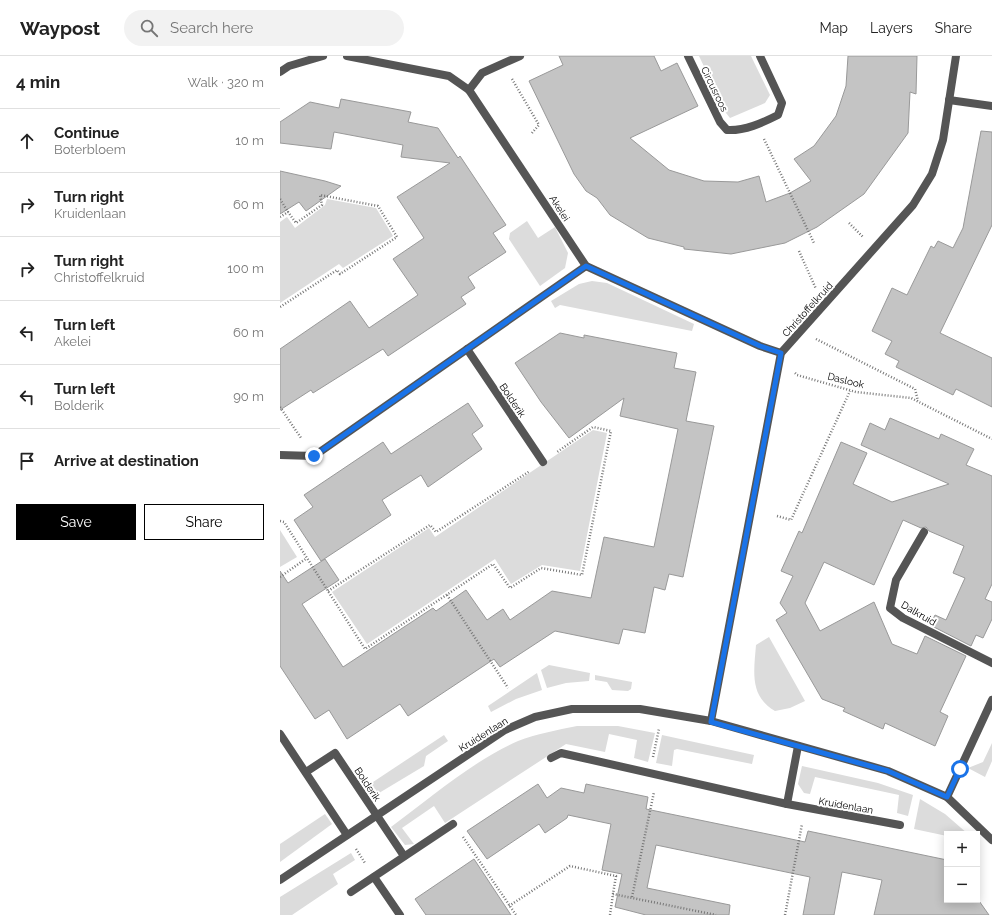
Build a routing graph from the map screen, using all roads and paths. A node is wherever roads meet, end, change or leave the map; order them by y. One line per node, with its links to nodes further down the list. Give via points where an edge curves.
1 (323, 56): 8 (street, via 289,66)
2 (347, 56): 9 (street, Akelei, via 449,76)
3 (520, 56): 7 (street)
4 (688, 56): 12 (street, Circusroos, via 720,122 727,130)
5 (760, 56): 12 (street, Circusroos, via 782,103 778,115)
6 (956, 56): 10 (street, Christoffelkruid)
7 (503, 64): 9 (street, via 482,74); 13 (path, via 539,125)
8 (280, 72)
9 (469, 90): 19 (street, Akelei)
10 (949, 100): 11 (street); 20 (street, Christoffelkruid, via 943,140 932,174 913,205)
11 (992, 106)
12 (757, 125): 17 (path)
13 (531, 134)
14 (280, 199): 15 (path)
15 (288, 212): 16 (path); 21 (path, via 296,224 322,205 320,195 378,206 398,237 340,274 337,270)
16 (280, 217)
17 (814, 244)
18 (799, 251): 20 (path)
19 (586, 266): 23 (street); 24 (street, via 760,346)
20 (823, 306): 22 (street, Christoffelkruid)
21 (280, 307)
22 (801, 331): 24 (street, Christoffelkruid); 26 (path, Daslook, via 915,389)
23 (467, 349): 30 (street); 31 (street, Bolderik)
24 (781, 353): 25 (path, Daslook, via 797,375); 43 (street)
25 (850, 391): 26 (path, Daslook); 32 (path, via 791,520)
26 (918, 401): 28 (path, Daslook)
27 (280, 407): 30 (path)
28 (992, 439)
29 (280, 455): 30 (street)
30 (314, 456)
31 (543, 462): 37 (path, via 436,532 430,524); 38 (path, via 593,427 611,431 582,575 541,568 510,588 493,564)
32 (777, 516)
33 (280, 521): 35 (path, via 284,522)
34 (924, 532): 39 (street, Dalkruid, via 896,580 890,608 903,618)
35 (307, 558): 36 (path); 37 (path)
36 (280, 577)
37 (328, 591): 38 (path, via 365,649)
38 (447, 595): 40 (path)
39 (992, 663)
40 (508, 688)
41 (992, 700): 50 (street)
42 (662, 712): 43 (street, Kruidenlaan); 48 (path); 53 (street, Kruidenlaan, via 640,709 572,710 536,716 505,730)
43 (711, 722): 45 (street, Kruidenlaan)
44 (281, 736): 47 (street)
45 (798, 746): 50 (street, Kruidenlaan, via 888,771); 51 (street)
46 (551, 758): 48 (street, Kruidenlaan, via 561,753)
47 (306, 772): 53 (street, Bolderik, via 335,753); 56 (street)
48 (649, 773): 49 (street, Kruidenlaan)
49 (658, 775): 51 (street, Kruidenlaan); 63 (path)
50 (947, 797): 57 (street, Kruidenlaan)
51 (787, 804): 52 (street, Kruidenlaan)
52 (805, 807): 55 (street, Kruidenlaan); 69 (path)
53 (377, 816): 56 (street, Kruidenlaan); 58 (street, Bolderik)
54 (454, 824): 58 (street); 64 (path)
55 (900, 824)
56 (347, 835): 59 (path); 60 (street, Kruidenlaan)
57 (992, 840)
58 (404, 856): 59 (street)
59 (374, 877): 61 (street); 65 (street)
60 (280, 880)
61 (351, 892)
62 (613, 894): 63 (path); 64 (path, via 616,876 570,866); 67 (path)
63 (632, 897): 68 (path)
64 (509, 906): 66 (path)
65 (400, 915)
66 (516, 915)
67 (610, 915)
68 (716, 915)
69 (785, 915)

